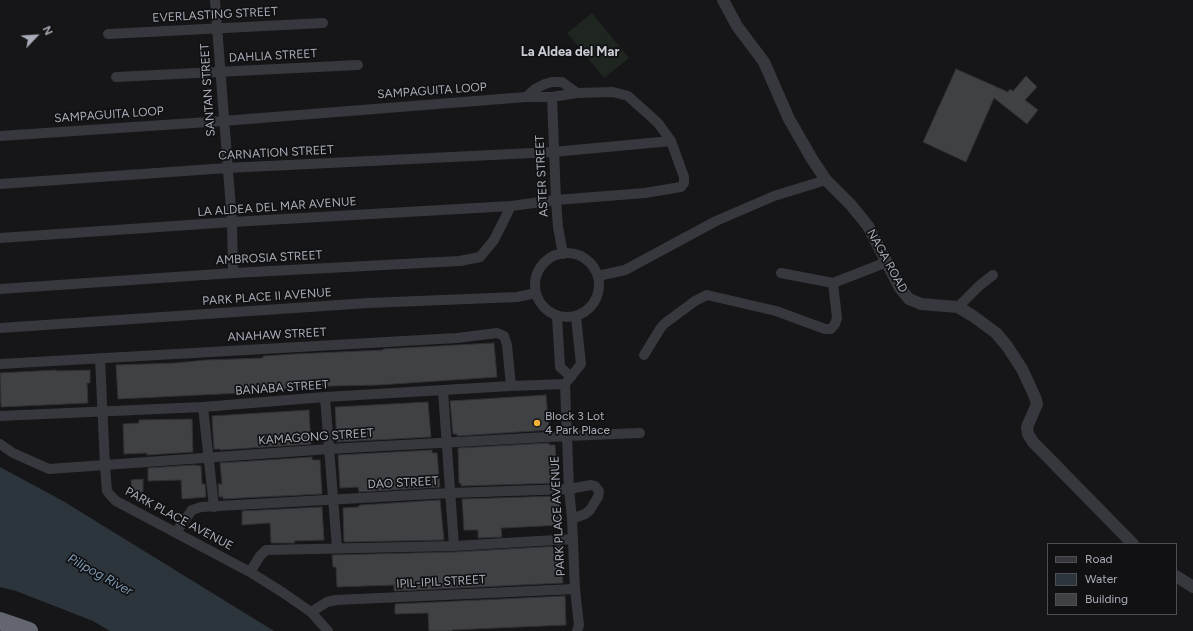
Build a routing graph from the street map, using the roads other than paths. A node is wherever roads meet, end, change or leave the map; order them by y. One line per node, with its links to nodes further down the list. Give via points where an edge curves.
1 (214, 0): 4 (street, SANTAN STREET)
2 (723, 0): 17 (street, NAGA ROAD, via 737,26 764,62 789,119)
3 (323, 23): 4 (street, EVERLASTING STREET)
4 (217, 28): 5 (street, EVERLASTING STREET); 7 (street, SANTAN STREET)
5 (108, 34)
6 (358, 65): 7 (street, DAHLIA STREET)
7 (219, 72): 8 (street, DAHLIA STREET); 12 (street, SANTAN STREET)
8 (116, 77)
9 (577, 93): 10 (street, via 562,82 552,82 535,89); 11 (street, SAMPAGUITA LOOP); 14 (street, SAMPAGUITA LOOP, via 613,92 628,96 658,123)
10 (526, 97): 11 (street, SAMPAGUITA LOOP); 12 (street, SAMPAGUITA LOOP)
11 (552, 97): 15 (street, ASTER STREET)
12 (223, 121): 13 (street, SAMPAGUITA LOOP); 16 (street, SANTAN STREET)
13 (0, 136)
14 (671, 141): 15 (street, CARNATION STREET); 19 (street, SAMPAGUITA LOOP, via 684,177 684,184 681,187 645,193)
15 (553, 152): 16 (street, CARNATION STREET); 19 (street, ASTER STREET)
16 (227, 168): 18 (street, CARNATION STREET); 21 (street, SANTAN STREET)
17 (826, 180): 24 (street, NAGA ROAD, via 868,226); 28 (street, via 774,196 716,222 625,270)
18 (0, 184)
19 (556, 200): 20 (street, LA ALDEA DEL MAR AVENUE); 23 (street, ASTER STREET)
20 (511, 206): 21 (street, LA ALDEA DEL MAR AVENUE); 25 (street, AMBROSIA STREET, via 494,240 480,257 460,261)
21 (232, 222): 22 (street, LA ALDEA DEL MAR AVENUE); 25 (street, SANTAN STREET)
22 (0, 238)
23 (563, 254): 28 (street, via 577,254 586,259); 31 (street, via 552,257 542,264 535,279)
24 (887, 262): 29 (street); 32 (street, NAGA ROAD, via 909,300 921,304)
25 (233, 273): 30 (street, AMBROSIA STREET)
26 (780, 273): 29 (street)
27 (993, 275): 32 (street)
28 (598, 276): 34 (street, via 599,286 593,305)
29 (833, 283): 36 (street, via 837,318 831,329 776,311 707,295 664,324)
30 (0, 289)
31 (536, 293): 33 (street, via 541,305); 35 (street, PARK PLACE II AVENUE, via 517,297)
32 (958, 307): 60 (street, NAGA ROAD, via 996,332 1022,369 1036,404 1027,427 1032,442)
33 (557, 316): 34 (street); 39 (street, via 560,367)
34 (576, 317): 39 (street, via 581,364)
35 (0, 328)
36 (644, 355)
37 (100, 358): 38 (street, ANAHAW STREET); 40 (street, ANAHAW STREET, via 409,341 497,333 504,336 507,345); 44 (street, PARK PLACE AVENUE)
38 (0, 364)
39 (568, 380): 40 (street, BANABA STREET); 47 (street, PARK PLACE AVENUE)
40 (511, 386): 41 (street, BANABA STREET)
41 (443, 390): 42 (street, BANABA STREET); 48 (street)
42 (325, 397): 43 (street, BANABA STREET); 50 (street)
43 (203, 407): 44 (street, BANABA STREET); 51 (street)
44 (103, 411): 45 (street, BANABA STREET); 52 (street, PARK PLACE AVENUE)
45 (0, 416)
46 (640, 433): 47 (street, KAMAGONG STREET)
47 (567, 436): 48 (street, KAMAGONG STREET); 53 (street, PARK PLACE AVENUE)
48 (447, 442): 50 (street, KAMAGONG STREET); 54 (street)
49 (0, 444): 52 (street, KAMAGONG STREET, via 13,453 49,469)
50 (329, 449): 51 (street, KAMAGONG STREET); 55 (street)
51 (208, 458): 52 (street, KAMAGONG STREET); 56 (street)
52 (105, 466): 58 (street, PARK PLACE AVENUE, via 107,491 116,501)
53 (569, 489): 54 (street, DAO STREET); 57 (street, PARK PLACE AVENUE); 57 (street, DAO STREET, via 591,485 599,491 590,510)
54 (450, 493): 55 (street, DAO STREET); 61 (street)
55 (333, 500): 56 (street, DAO STREET); 62 (street)
56 (214, 507): 58 (street, DAO STREET, via 192,510)
57 (572, 519): 59 (street, PARK PLACE AVENUE)
58 (176, 532): 63 (street, PARK PLACE AVENUE)
59 (573, 539): 61 (street); 66 (street, PARK PLACE AVENUE)
60 (1132, 543)
61 (454, 546): 62 (street)
62 (336, 548): 63 (street, via 266,550)
63 (250, 572): 67 (street, PARK PLACE AVENUE)
64 (1177, 577): 65 (street)
65 (1193, 587)
66 (575, 589): 67 (street, IPIL-IPIL STREET, via 336,600 326,602); 71 (street, PARK PLACE AVENUE, via 579,625)
67 (311, 612): 70 (street, PARK PLACE AVENUE)
68 (0, 621): 69 (highway)
69 (29, 631)
70 (328, 631)
71 (577, 631)

